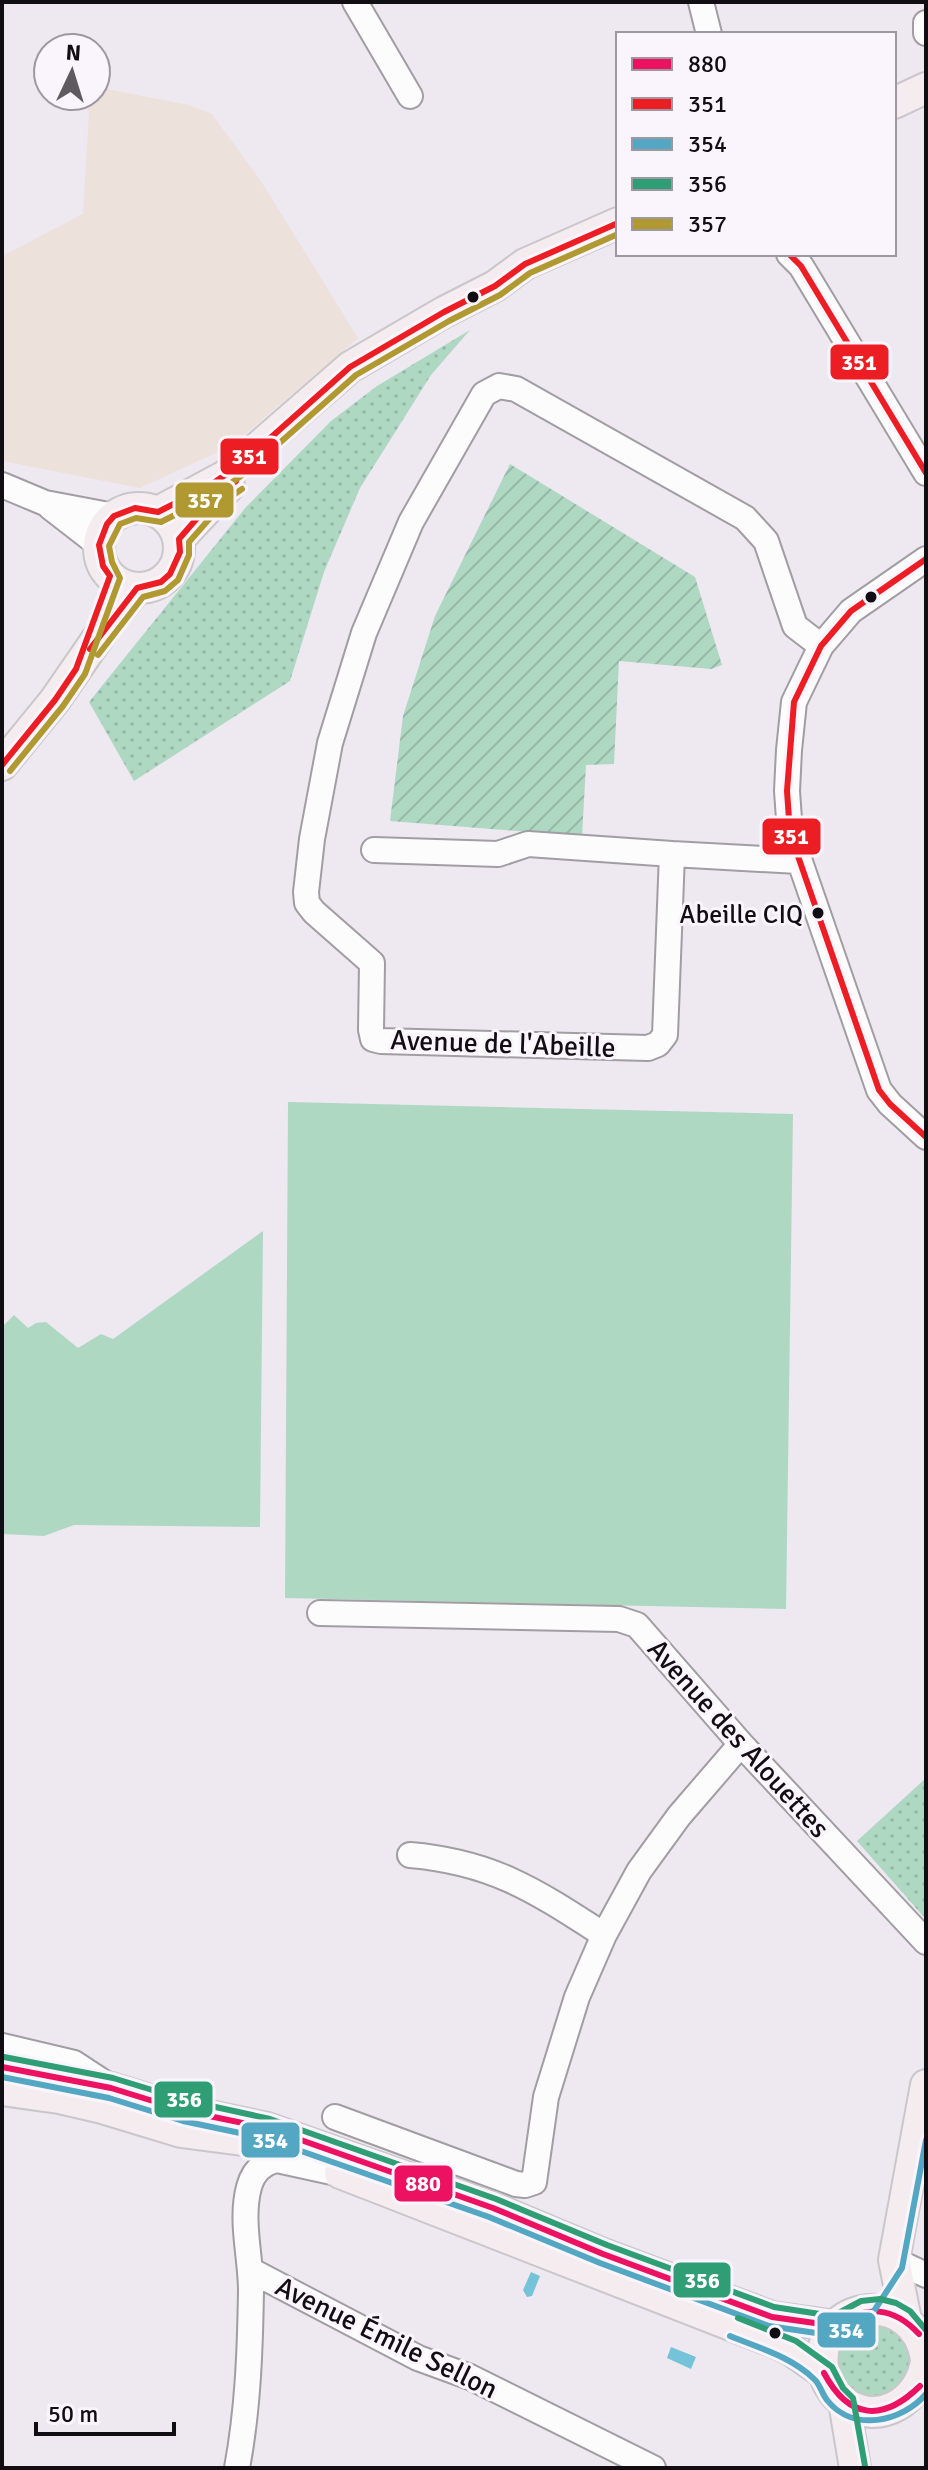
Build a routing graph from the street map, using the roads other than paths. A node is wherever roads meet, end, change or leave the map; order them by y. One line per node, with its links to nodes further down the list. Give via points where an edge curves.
1 (355, 2): 7 (street)
2 (701, 2): 4 (street)
3 (926, 23): 5 (street)
4 (708, 32)
5 (926, 33)
6 (926, 88): 8 (main road)
7 (410, 96)
8 (896, 102)
9 (616, 224): 12 (main road, via 525,264)
10 (616, 238): 12 (main road, via 531,280)
11 (796, 258): 14 (street)
12 (495, 286): 13 (main road)
13 (392, 343): 17 (main road, via 350,367 225,476); 19 (main road, via 275,450 219,493)
14 (926, 473)
15 (2, 485): 16 (street)
16 (45, 503): 18 (street); 20 (street)
17 (158, 512): 18 (main road, via 135,508); 19 (main road)
18 (114, 516): 20 (main road)
19 (179, 539): 22 (main road, via 180,552 161,582)
20 (99, 545): 22 (main road, via 103,566)
21 (926, 559): 23 (street, via 851,611)
22 (124, 582): 24 (main road, via 106,626)
23 (821, 646): 26 (street, Avenue de l'Abeille, via 795,626 766,541 745,518 516,389 499,386 484,394 411,522 364,633 330,743 312,839 307,903 372,963 373,1039 648,1048 665,1035); 27 (street, via 800,686 793,714 787,791)
24 (2, 765)
25 (374, 850): 26 (street, via 498,854 528,844)
26 (672, 854): 27 (street)
27 (798, 861): 28 (street, via 879,1090)
28 (926, 1137)
29 (320, 1613): 30 (street, Avenue des Alouettes, via 619,1619 637,1625)
30 (741, 1744): 32 (street, via 639,1871); 33 (street, Avenue des Alouettes)
31 (410, 1855): 32 (street, via 499,1873)
32 (604, 1935): 39 (street, via 577,1997 546,2097 534,2182 516,2184)
33 (926, 1942)
34 (2, 2046): 37 (street, via 74,2063)
35 (2, 2067): 37 (main road)
36 (926, 2085): 41 (main road)
37 (111, 2088): 45 (main road, via 267,2128 362,2160 772,2317)
38 (2, 2090): 40 (main road, via 102,2108 181,2132 267,2143)
39 (335, 2117)
40 (341, 2174): 42 (street, Avenue Émile Sellon, via 277,2160 258,2169 248,2193); 47 (main road, via 772,2341)
41 (893, 2262): 43 (street); 44 (main road); 46 (main road)
42 (250, 2270): 51 (street, via 248,2397); 52 (street, Avenue Émile Sellon, via 418,2358 470,2377)
43 (926, 2275)
44 (863, 2310): 45 (main road); 46 (main road, via 893,2312)
45 (836, 2326): 47 (main road, via 824,2348)
46 (921, 2354): 49 (main road, via 909,2399)
47 (824, 2373): 48 (main road)
48 (844, 2402): 49 (main road); 50 (main road)
49 (876, 2412): 50 (main road)
50 (856, 2464)
51 (237, 2468)
52 (653, 2468)

